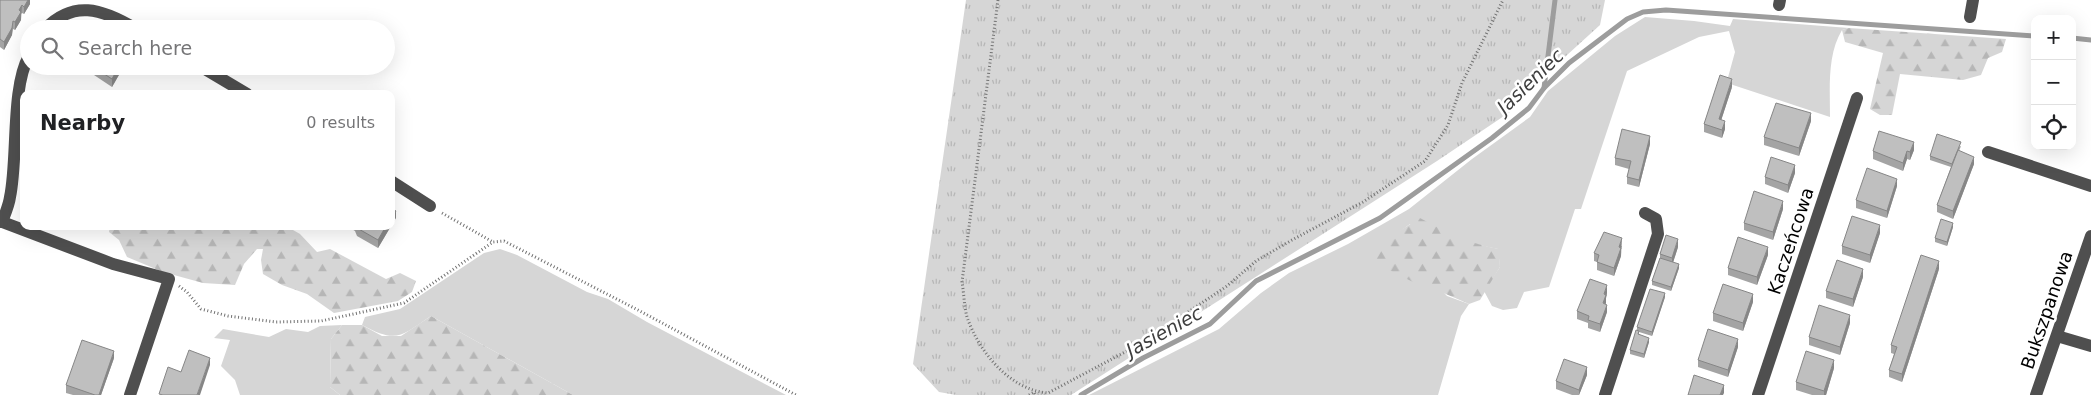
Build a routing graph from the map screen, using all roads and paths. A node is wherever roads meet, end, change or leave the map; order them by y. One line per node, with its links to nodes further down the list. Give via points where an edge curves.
1 (998, 0): 24 (path, via 962,282 966,315 988,357 1005,374)
2 (1503, 0): 24 (path, via 1462,83 1448,125 1424,161 1362,202 1256,261 1226,286 1142,343 1048,393)
3 (1973, 0): 4 (street)
4 (1970, 17)
5 (50, 20): 6 (street, via 67,5 83,2)
6 (121, 20)
7 (23, 75): 16 (street, via 10,197)
8 (215, 75): 9 (street)
9 (240, 90)
10 (1857, 98): 29 (street, Kaczeńcowa)
11 (1988, 152): 13 (street)
12 (395, 184): 14 (street)
13 (2091, 186)
14 (430, 206): 20 (path)
15 (1645, 213): 28 (street, via 1656,219 1658,234)
16 (1, 222): 17 (street)
17 (20, 229)
18 (22, 230): 21 (street, via 113,264)
19 (2091, 236): 22 (street, Bukszpanowa)
20 (493, 242): 21 (path, via 404,303 320,321 276,322 201,309 187,292); 26 (path, via 511,244)
21 (169, 279): 25 (street)
22 (2057, 336): 23 (street); 30 (street, Bukszpanowa)
23 (2091, 346)
24 (1035, 393): 27 (path)
25 (130, 395)
26 (796, 395)
27 (1029, 395)
28 (1605, 395)
29 (1758, 395)
30 (2036, 395)

